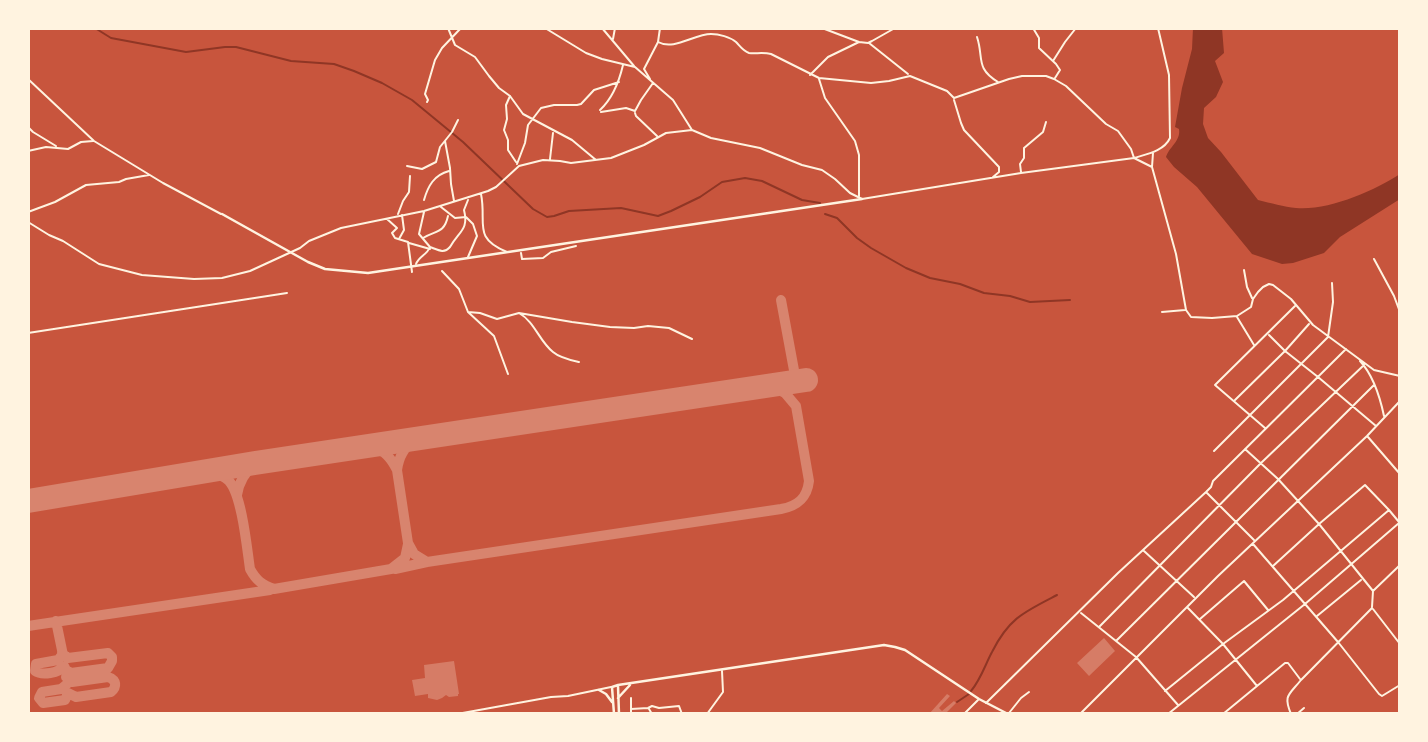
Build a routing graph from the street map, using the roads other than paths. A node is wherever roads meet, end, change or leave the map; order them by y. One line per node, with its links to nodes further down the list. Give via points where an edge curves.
1 (448, 28): 14 (street)
2 (461, 28): 14 (street)
3 (545, 28): 21 (street, via 602,60)
4 (602, 28): 16 (street)
5 (615, 28): 16 (street)
6 (660, 28): 17 (street)
7 (706, 28): 13 (street)
8 (822, 28): 18 (street)
9 (895, 28): 19 (street)
10 (1033, 28): 20 (street, via 1039,48)
11 (1076, 28): 20 (street)
12 (1158, 28): 46 (street, via 1169,75 1170,138 1166,146)
13 (706, 34): 17 (street, via 671,46); 23 (street, via 730,38 750,53 771,54)
14 (453, 37): 31 (street, via 455,45 475,57); 33 (street, via 435,60)
15 (977, 37): 29 (street, via 981,62)
16 (613, 40): 22 (street)
17 (658, 42): 30 (street, via 644,69)
18 (859, 42): 19 (street); 23 (street, via 828,57)
19 (868, 43): 24 (street)
20 (1053, 61): 27 (street, via 1060,70)
21 (623, 64): 22 (street); 28 (street)
22 (635, 67): 30 (street)
23 (810, 75): 25 (street)
24 (910, 76): 25 (street, via 871,83); 32 (street)
25 (819, 78): 60 (street, via 825,98 855,141)
26 (28, 79): 42 (street)
27 (1054, 79): 29 (street, via 1022,76); 47 (street, via 1118,131)
28 (619, 82): 34 (street, via 601,111); 36 (street, via 594,90 581,104 541,108)
29 (999, 82): 32 (street)
30 (653, 83): 34 (street); 39 (street, via 673,100)
31 (510, 96): 36 (street); 50 (street, via 504,130 508,150)
32 (954, 98): 57 (street, via 964,130 999,167)
33 (427, 102)
34 (635, 111): 41 (street)
35 (458, 120): 43 (street)
36 (532, 120): 40 (street); 50 (street)
37 (1046, 122): 54 (street, via 1043,132 1024,148)
38 (28, 127): 44 (street)
39 (692, 130): 41 (street); 60 (street, via 822,170)
40 (554, 131): 48 (street); 49 (street)
41 (658, 137): 49 (street)
42 (94, 141): 44 (street, via 68,149); 55 (street)
43 (444, 141): 51 (street, via 436,162 422,169); 53 (street)
44 (57, 147): 45 (street)
45 (28, 151)
46 (1153, 152): 47 (street); 52 (street)
47 (1134, 158): 52 (street); 54 (street)
48 (551, 160): 49 (street); 50 (street)
49 (596, 160)
50 (518, 165): 58 (street, via 496,187)
51 (407, 166)
52 (1152, 167): 90 (street)
53 (450, 171): 61 (street, via 433,180); 62 (street)
54 (1021, 173): 57 (street)
55 (150, 174): 65 (street, via 86,185); 66 (street)
56 (410, 176): 68 (street, via 411,188)
57 (992, 178): 60 (street)
58 (481, 194): 59 (street); 77 (street, via 487,241)
59 (469, 198): 62 (street); 70 (street)
60 (861, 198): 77 (main road)
61 (424, 200)
62 (455, 202): 63 (street)
63 (440, 206): 64 (street); 67 (street)
64 (424, 211): 68 (street); 72 (street, via 418,231)
65 (28, 212)
66 (222, 214): 78 (main road)
67 (449, 214): 70 (street); 72 (street, via 442,230)
68 (400, 215): 69 (street); 73 (street, via 404,230)
69 (387, 218): 73 (street, via 396,226 393,235); 78 (street, via 341,228)
70 (466, 218): 76 (street, via 463,230 447,250); 80 (street, via 477,236)
71 (28, 222): 78 (street, via 99,264 142,275 222,278)
72 (422, 239): 76 (street)
73 (399, 240): 74 (street)
74 (408, 242): 76 (street); 82 (street)
75 (576, 246): 79 (street, via 532,260 522,259)
76 (430, 248): 82 (street)
77 (508, 252): 80 (main road)
78 (289, 253): 82 (main road, via 325,269 348,272)
79 (521, 253)
80 (468, 258): 82 (main road)
81 (1374, 259): 93 (street)
82 (413, 266): 85 (street)
83 (1244, 270): 88 (street)
84 (442, 271): 91 (street, via 458,289)
85 (412, 272)
86 (1332, 283): 99 (street)
87 (287, 293): 97 (street)
88 (1253, 299): 89 (street, via 1269,284); 95 (street, via 1251,307)
89 (1296, 306): 96 (street); 98 (street)
90 (1186, 310): 92 (street); 95 (street, via 1195,318)
91 (468, 312): 94 (street, via 497,319); 108 (street, via 494,336)
92 (1162, 312)
93 (1400, 312)
94 (519, 313): 100 (street, via 610,327 669,328); 105 (street, via 553,352)
95 (1237, 316): 101 (street)
96 (1310, 323): 99 (street); 103 (street)
97 (28, 333)
98 (1268, 334): 101 (street); 103 (street)
99 (1328, 337): 102 (street); 106 (street)
100 (692, 339)
101 (1255, 345): 113 (street, via 1215,384)
102 (1346, 349): 104 (street); 110 (street)
103 (1284, 351): 106 (street); 113 (street)
104 (1354, 355): 107 (street); 109 (street, via 1374,370)
105 (579, 362)
106 (1300, 364): 110 (street); 118 (street)
107 (1364, 365): 111 (street); 112 (street)
108 (508, 374)
109 (1400, 376)
110 (1318, 377): 112 (street); 121 (street)
111 (1374, 384): 116 (street); 119 (street)
112 (1335, 391): 116 (street); 125 (street)
113 (1234, 401): 118 (street)
114 (1400, 401): 115 (street)
115 (1396, 404): 117 (street); 119 (street)
116 (1352, 406): 120 (street); 127 (street)
117 (1400, 409)
118 (1250, 415): 121 (street); 124 (street)
119 (1384, 417): 120 (street)
120 (1376, 426): 122 (street)
121 (1265, 428): 123 (street)
122 (1367, 436): 126 (street); 129 (street)
123 (1245, 449): 125 (street); 128 (street)
124 (1214, 451)
125 (1261, 463): 127 (street); 130 (street)
126 (1400, 474)
127 (1278, 478): 129 (street); 132 (street)
128 (1206, 492): 130 (street); 136 (street)
129 (1298, 500): 134 (street); 135 (street)
130 (1220, 505): 132 (street); 138 (street)
131 (1390, 510): 133 (street); 134 (street, via 1366,485); 137 (street)
132 (1236, 521): 135 (street); 143 (street)
133 (1400, 523): 139 (street)
134 (1319, 524): 137 (street); 141 (street)
135 (1253, 541): 141 (street); 146 (street)
136 (1144, 550): 138 (street); 151 (street)
137 (1340, 550): 139 (street); 144 (street)
138 (1160, 565): 143 (street); 154 (street)
139 (1351, 565): 142 (street); 147 (street)
140 (1400, 566): 145 (street)
141 (1272, 567): 144 (street)
142 (1362, 579): 145 (street); 152 (street)
143 (1176, 581): 146 (street); 155 (street)
144 (1293, 591): 147 (street); 150 (street)
145 (1373, 591): 149 (street)
146 (1195, 598): 148 (street)
147 (1305, 604): 152 (street); 160 (street)
148 (1187, 607): 153 (street); 159 (street)
149 (1372, 608): 156 (street); 157 (street)
150 (1268, 610): 153 (street, via 1244,581); 158 (street)
151 (1080, 612): 154 (street); 174 (street)
152 (1316, 617): 156 (street)
153 (1199, 619): 158 (street)
154 (1099, 627): 155 (street)
155 (1116, 641): 159 (street)
156 (1338, 642): 162 (street); 165 (street, via 1382,696)
157 (1400, 643)
158 (1223, 644): 160 (street); 169 (street)
159 (1136, 657): 169 (street); 188 (street)
160 (1236, 660): 166 (street); 176 (street)
161 (722, 670): 163 (main road); 173 (main road, via 888,646 905,650); 185 (street, via 723,692)
162 (1301, 680): 166 (street, via 1287,662); 191 (street, via 1287,698)
163 (631, 684): 164 (main road); 171 (main road)
164 (618, 685): 167 (main road); 171 (main road)
165 (1400, 685)
166 (1257, 686): 190 (street)
167 (612, 687): 168 (street); 175 (main road)
168 (599, 690): 175 (main road); 180 (street)
169 (1166, 691): 176 (street)
170 (1029, 692): 187 (street)
171 (618, 698): 181 (main road)
172 (631, 698): 179 (street)
173 (979, 699): 174 (main road); 186 (street)
174 (985, 703): 187 (main road)
175 (614, 704): 181 (main road)
176 (1179, 706): 189 (street)
177 (648, 708): 179 (street); 183 (street); 184 (street, via 679,706)
178 (1304, 708): 192 (street)
179 (631, 709): 182 (street)
180 (457, 714)
181 (616, 714)
182 (631, 714)
183 (652, 714)
184 (682, 714)
185 (707, 714)
186 (964, 714)
187 (1009, 714)
188 (1080, 714)
189 (1168, 714)
190 (1223, 714)
191 (1291, 714)
192 (1297, 714)

